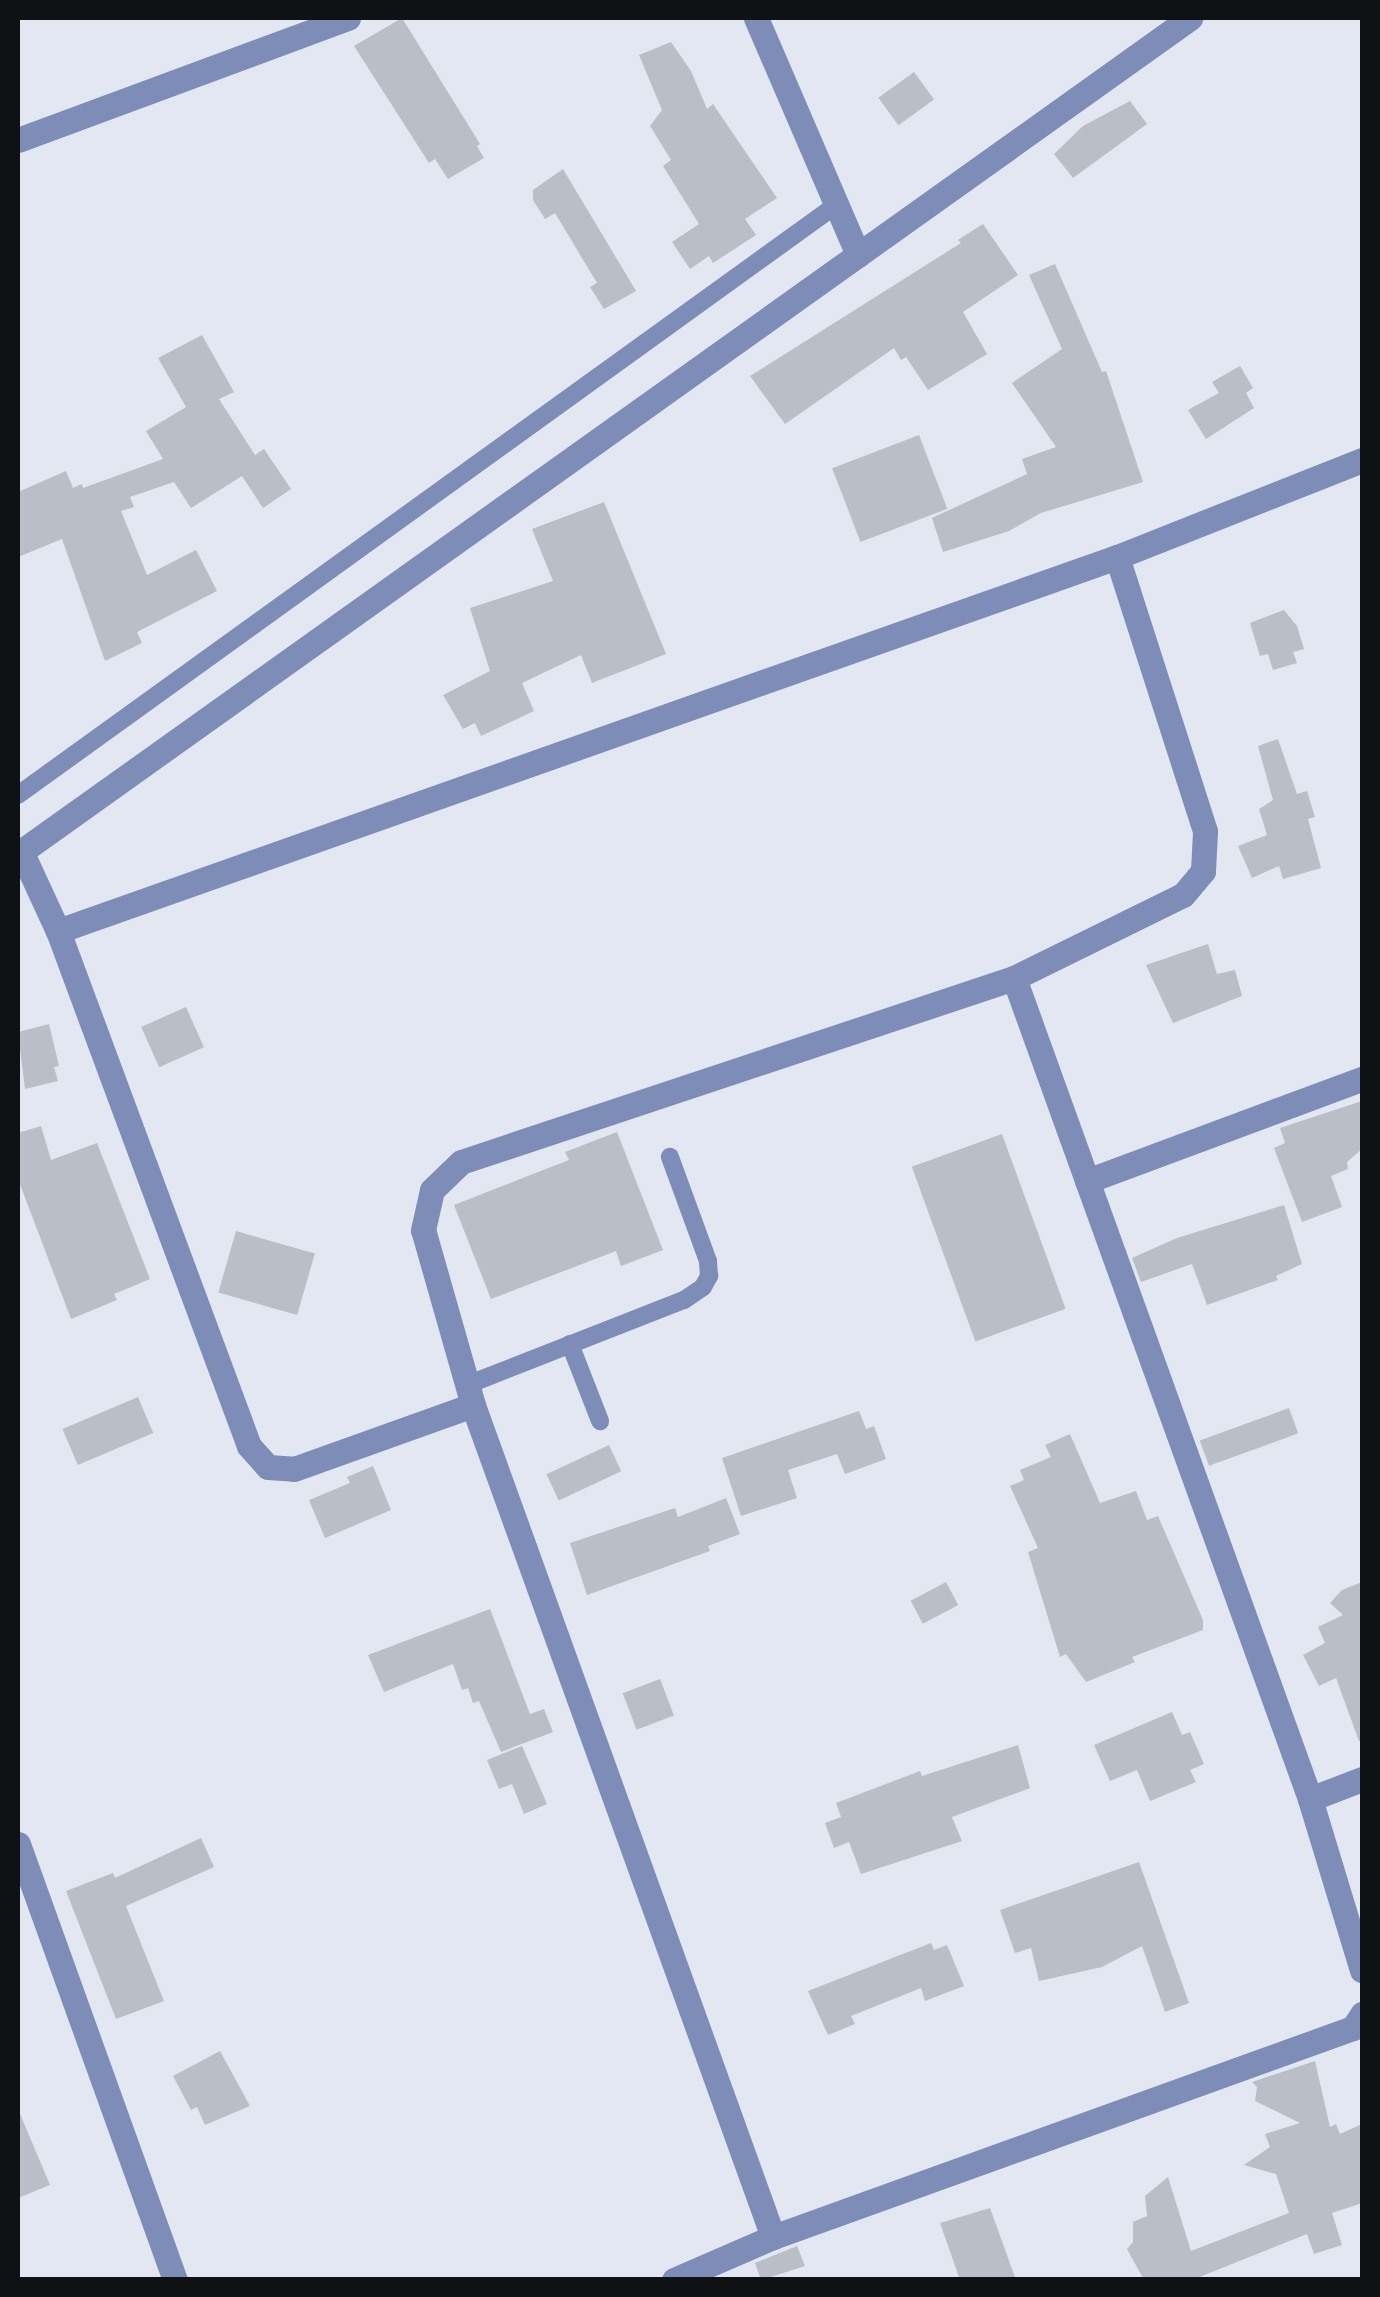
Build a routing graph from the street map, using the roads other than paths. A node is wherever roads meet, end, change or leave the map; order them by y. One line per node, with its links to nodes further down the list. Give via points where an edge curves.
1 (348, 18): 4 (street)
2 (756, 18): 5 (street)
3 (1190, 18): 6 (street)
4 (18, 140)
5 (836, 206): 6 (street); 9 (lane)
6 (858, 255): 10 (street)
7 (1362, 460): 8 (street)
8 (1117, 557): 11 (street); 12 (street, via 1205,831 1202,870 1184,895)
9 (18, 795)
10 (19, 853): 11 (street)
11 (58, 931): 17 (street, via 249,1446 268,1467 294,1468)
12 (1014, 978): 15 (street); 17 (street, via 460,1162 432,1190 423,1230)
13 (1362, 1080): 15 (street)
14 (670, 1158): 16 (lane, via 709,1276 684,1300)
15 (1087, 1181): 20 (street)
16 (570, 1344): 17 (lane); 18 (lane)
17 (470, 1395): 24 (street)
18 (600, 1421)
19 (1362, 1778): 20 (street)
20 (1310, 1799): 22 (street)
21 (18, 1844): 25 (street)
22 (1362, 1970)
23 (1362, 2014): 24 (street, via 1353,2028)
24 (774, 2237): 26 (street)
25 (176, 2280)
26 (674, 2280)

